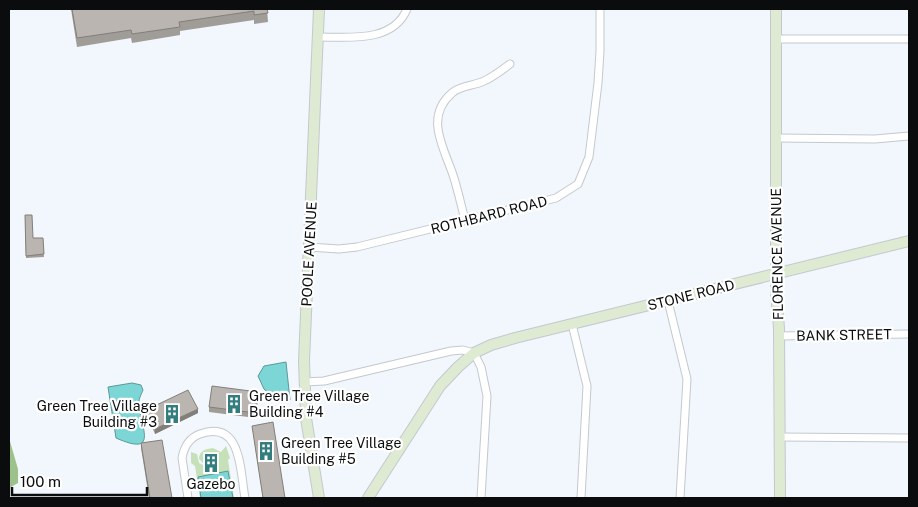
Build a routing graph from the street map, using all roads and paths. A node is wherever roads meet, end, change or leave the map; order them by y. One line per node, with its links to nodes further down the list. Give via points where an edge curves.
1 (319, 9): 5 (street, POOLE AVENUE)
2 (407, 9): 5 (street, via 400,21 384,33)
3 (600, 9): 11 (street, ROTHBARD ROAD, via 598,83 589,156 578,184 556,198)
4 (776, 9): 6 (street, FLORENCE AVENUE)
5 (319, 37): 13 (street, POOLE AVENUE)
6 (776, 39): 7 (street); 10 (street, FLORENCE AVENUE)
7 (909, 39)
8 (510, 64): 11 (street, via 484,82 453,92 441,107 438,132)
9 (909, 136): 10 (street)
10 (777, 138): 14 (street, FLORENCE AVENUE)
11 (465, 220): 13 (street, ROTHBARD ROAD, via 357,247)
12 (909, 241): 14 (street, STONE ROAD)
13 (309, 247): 20 (street, POOLE AVENUE)
14 (776, 273): 15 (street, STONE ROAD); 18 (street, FLORENCE AVENUE)
15 (668, 300): 16 (street, STONE ROAD); 29 (street, via 687,379)
16 (572, 324): 19 (street, STONE ROAD, via 491,345); 28 (street, via 587,386)
17 (909, 334): 18 (street, BANK STREET)
18 (778, 336): 21 (street, FLORENCE AVENUE)
19 (474, 353): 20 (street, STONE ROAD, via 451,351 324,381); 26 (street, STONE ROAD, via 440,386); 27 (street, via 481,367 487,396)
20 (304, 382): 25 (street, POOLE AVENUE, via 306,418)
21 (779, 437): 22 (street); 30 (street, FLORENCE AVENUE)
22 (909, 438)
23 (188, 498): 24 (street, via 183,451 195,436 215,432 227,436 234,444)
24 (245, 498)
25 (319, 498)
26 (368, 498)
27 (481, 498)
28 (580, 498)
29 (680, 498)
30 (780, 498)

